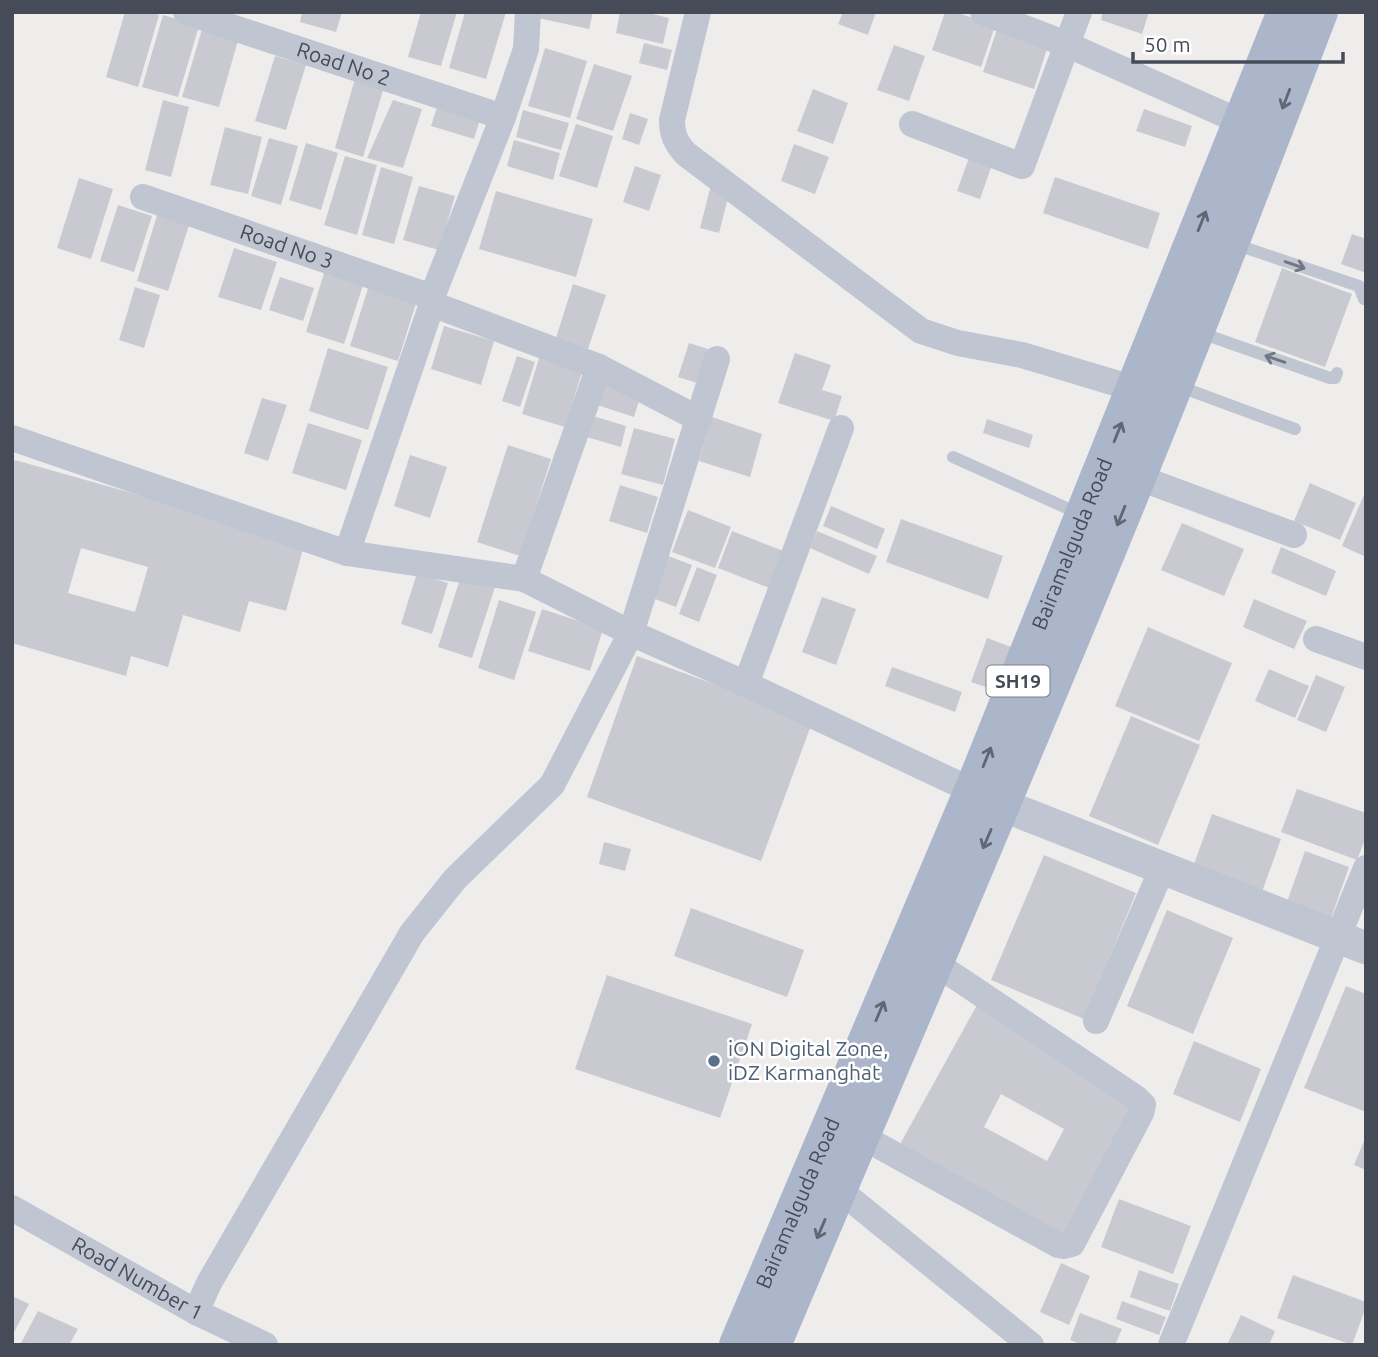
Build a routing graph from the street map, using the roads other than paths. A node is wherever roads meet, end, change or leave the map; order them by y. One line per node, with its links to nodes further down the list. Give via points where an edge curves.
1 (186, 12): 9 (street, Road No 2)
2 (528, 12): 9 (street, via 526,49)
3 (698, 12): 21 (street, via 672,120 672,131 686,154 921,331)
4 (983, 12): 8 (street)
5 (1079, 12): 8 (street)
6 (1286, 12): 10 (main road, Bairamalguda Road / SH19)
7 (1319, 12): 13 (main road, Bairamalguda Road / SH19, one-way to 13)
8 (1066, 44): 10 (street); 11 (street, via 1022,166)
9 (503, 117): 15 (street)
10 (1241, 121): 16 (main road, Bairamalguda Road / SH19, one-way to 10)
11 (912, 124)
12 (143, 197): 15 (street, Road No 3)
13 (1231, 243): 14 (lane, one-way to 14, via 1359,286); 16 (main road, Bairamalguda Road / SH19)
14 (1364, 299)
15 (432, 301): 18 (street, Road No 3); 30 (street)
16 (1179, 325): 19 (lane, one-way to 16, via 1330,378); 20 (main road, Bairamalguda Road / SH19); 21 (main road, Bairamalguda Road / SH19)
17 (717, 359): 22 (street)
18 (598, 368): 22 (street, Road No 3); 31 (street)
19 (1338, 373)
20 (1174, 384): 24 (lane); 27 (main road, Bairamalguda Road / SH19)
21 (1135, 389): 28 (main road, Bairamalguda Road / SH19, one-way to 21)
22 (699, 419): 32 (street)
23 (841, 428): 35 (street)
24 (1295, 429)
25 (12, 438): 30 (street)
26 (953, 457): 28 (lane)
27 (1137, 477): 29 (street); 36 (main road, Bairamalguda Road / SH19, one-way to 36)
28 (1084, 516): 36 (main road, Bairamalguda Road / SH19, one-way to 28)
29 (1294, 535)
30 (347, 553): 31 (street)
31 (524, 579): 32 (street)
32 (631, 633): 35 (street); 45 (street, via 552,785 455,879 412,933 209,1283)
33 (1316, 639): 34 (street)
34 (1366, 657)
35 (746, 684): 36 (street)
36 (987, 798): 38 (street); 40 (main road, Bairamalguda Road / SH19, one-way to 40); 47 (main road, Bairamalguda Road / SH19, one-way to 36)
37 (1366, 867): 39 (street)
38 (1162, 869): 39 (street); 41 (street)
39 (1351, 943): 50 (street)
40 (935, 963): 42 (main road, Bairamalguda Road / SH19); 42 (street, via 1136,1098 1143,1105 1141,1113 1072,1244 1064,1246)
41 (1096, 1021)
42 (861, 1136): 43 (main road, Bairamalguda Road / SH19)
43 (838, 1189): 48 (main road, Bairamalguda Road / SH19, one-way to 48); 49 (street)
44 (12, 1208): 45 (street, Road Number 1)
45 (197, 1312): 46 (street, Road Number 1)
46 (265, 1345)
47 (738, 1345)
48 (772, 1345)
49 (1031, 1345)
50 (1171, 1345)

